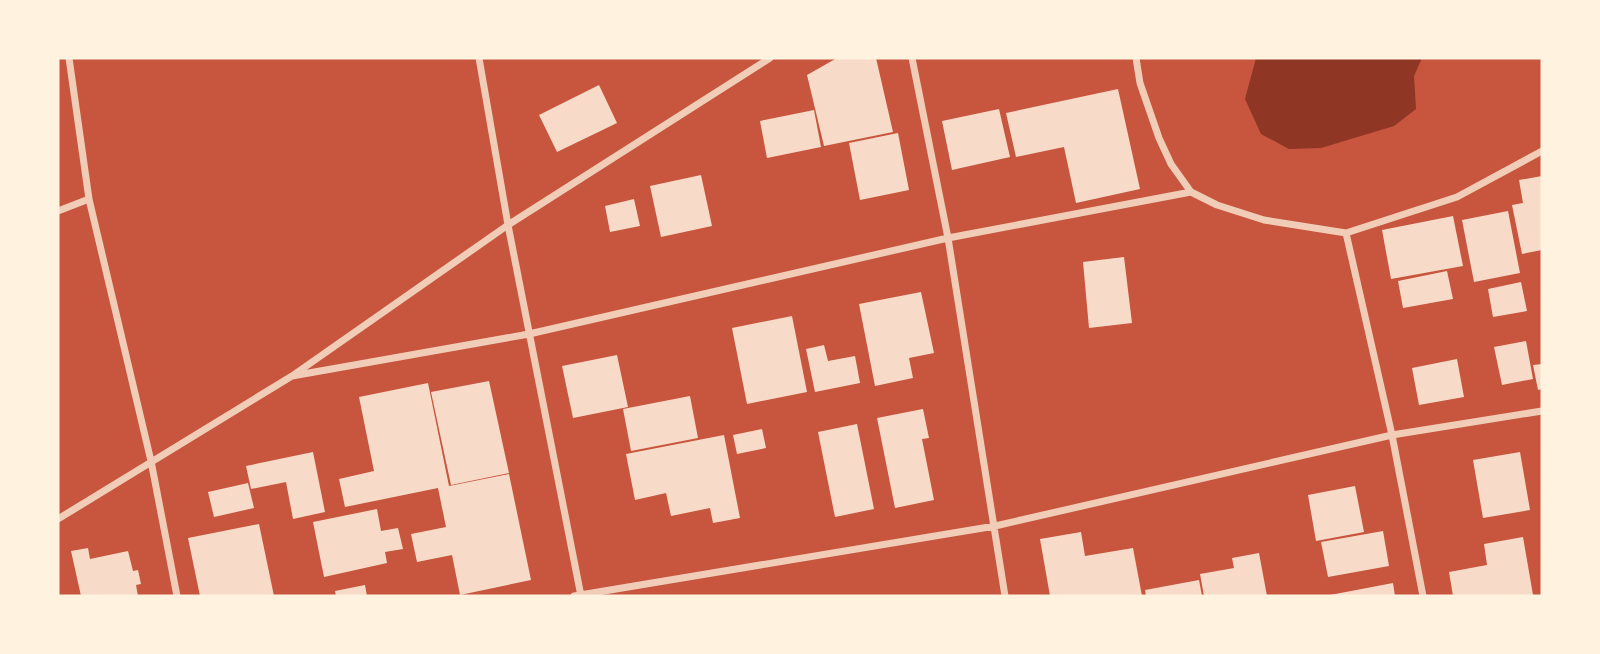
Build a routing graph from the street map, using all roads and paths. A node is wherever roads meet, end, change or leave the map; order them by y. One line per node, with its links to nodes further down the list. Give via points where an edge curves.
1 (69, 58): 8 (street)
2 (479, 58): 10 (street)
3 (770, 58): 10 (street)
4 (912, 58): 12 (street)
5 (1136, 58): 7 (street, via 1159,138)
6 (1542, 151): 11 (street, via 1457,197)
7 (1191, 192): 11 (street, via 1264,220); 12 (street)
8 (89, 200): 9 (street); 17 (street)
9 (58, 211)
10 (508, 225): 13 (street); 14 (street)
11 (1346, 233): 16 (street)
12 (948, 238): 13 (street); 19 (street)
13 (529, 334): 14 (street); 21 (street)
14 (292, 376): 17 (street)
15 (1542, 411): 16 (street)
16 (1392, 435): 19 (street); 23 (street)
17 (151, 461): 18 (street); 20 (street)
18 (58, 519)
19 (995, 526): 21 (street); 22 (street)
20 (177, 596)
21 (579, 596)
22 (1005, 596)
23 (1423, 596)

